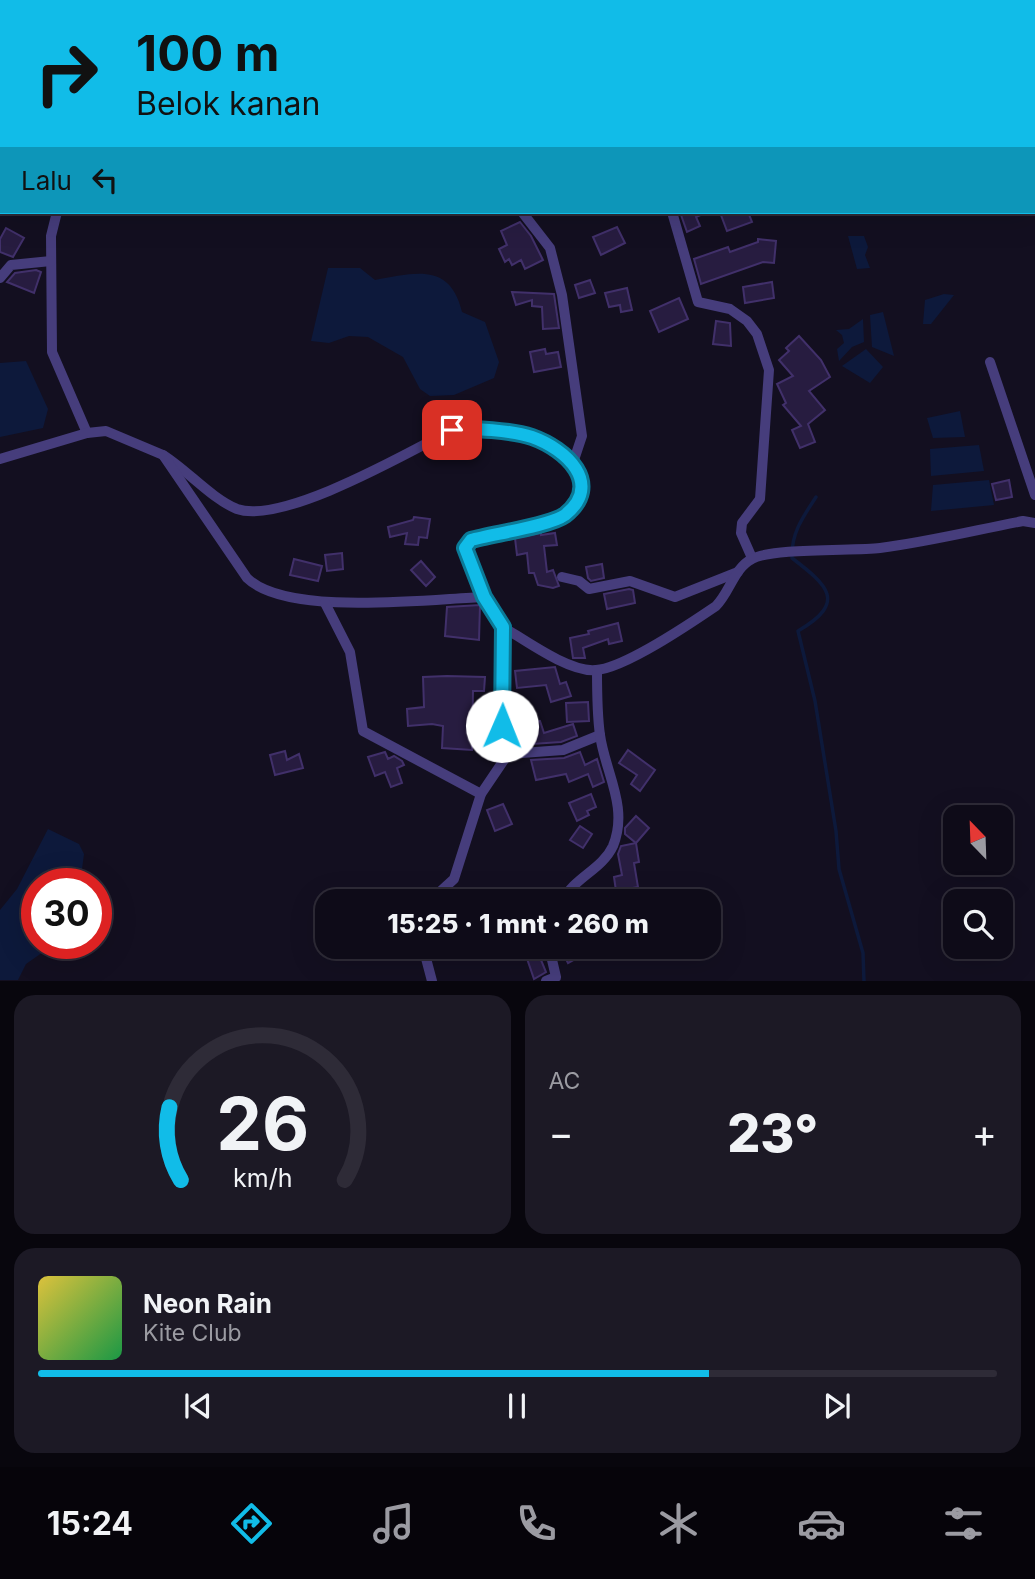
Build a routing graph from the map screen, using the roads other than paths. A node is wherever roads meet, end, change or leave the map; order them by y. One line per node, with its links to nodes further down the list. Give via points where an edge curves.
1 (56, 214): 4 (street)
2 (524, 214): 10 (street, via 550,248 562,295 582,436)
3 (673, 214): 13 (street, via 698,302 730,309 747,321 757,334 769,370 760,499 742,523 741,533)
4 (51, 261): 5 (street, via 11,265); 7 (street, via 52,352)
5 (0, 278)
6 (990, 362): 11 (street)
7 (87, 433): 8 (street, via 106,431); 9 (street)
8 (163, 456): 10 (street, via 227,504 249,511 289,505 337,487 452,430 528,436); 17 (street, via 254,585 267,592)
9 (0, 459)
10 (573, 463): 16 (street, via 582,487 564,516 467,543 465,552)
11 (1035, 495)
12 (1035, 523): 13 (street, via 1023,521 879,548)
13 (752, 558): 14 (street)
14 (738, 572): 15 (street, via 675,597 630,581 589,589); 19 (street, via 716,606 672,636)
15 (562, 577)
16 (484, 597): 17 (street); 18 (street)
17 (325, 603): 22 (street, via 350,652 363,731)
18 (503, 627): 19 (street, via 575,666); 21 (street, via 502,726)
19 (597, 670): 20 (street)
20 (600, 735): 21 (street, via 557,751); 24 (street, via 616,799 616,835 597,868)
21 (508, 754): 22 (street)
22 (481, 794): 23 (street, via 454,878)
23 (443, 889)
24 (572, 889)
25 (427, 959): 28 (street)
26 (551, 959): 27 (street)
27 (554, 980)
28 (432, 981)

